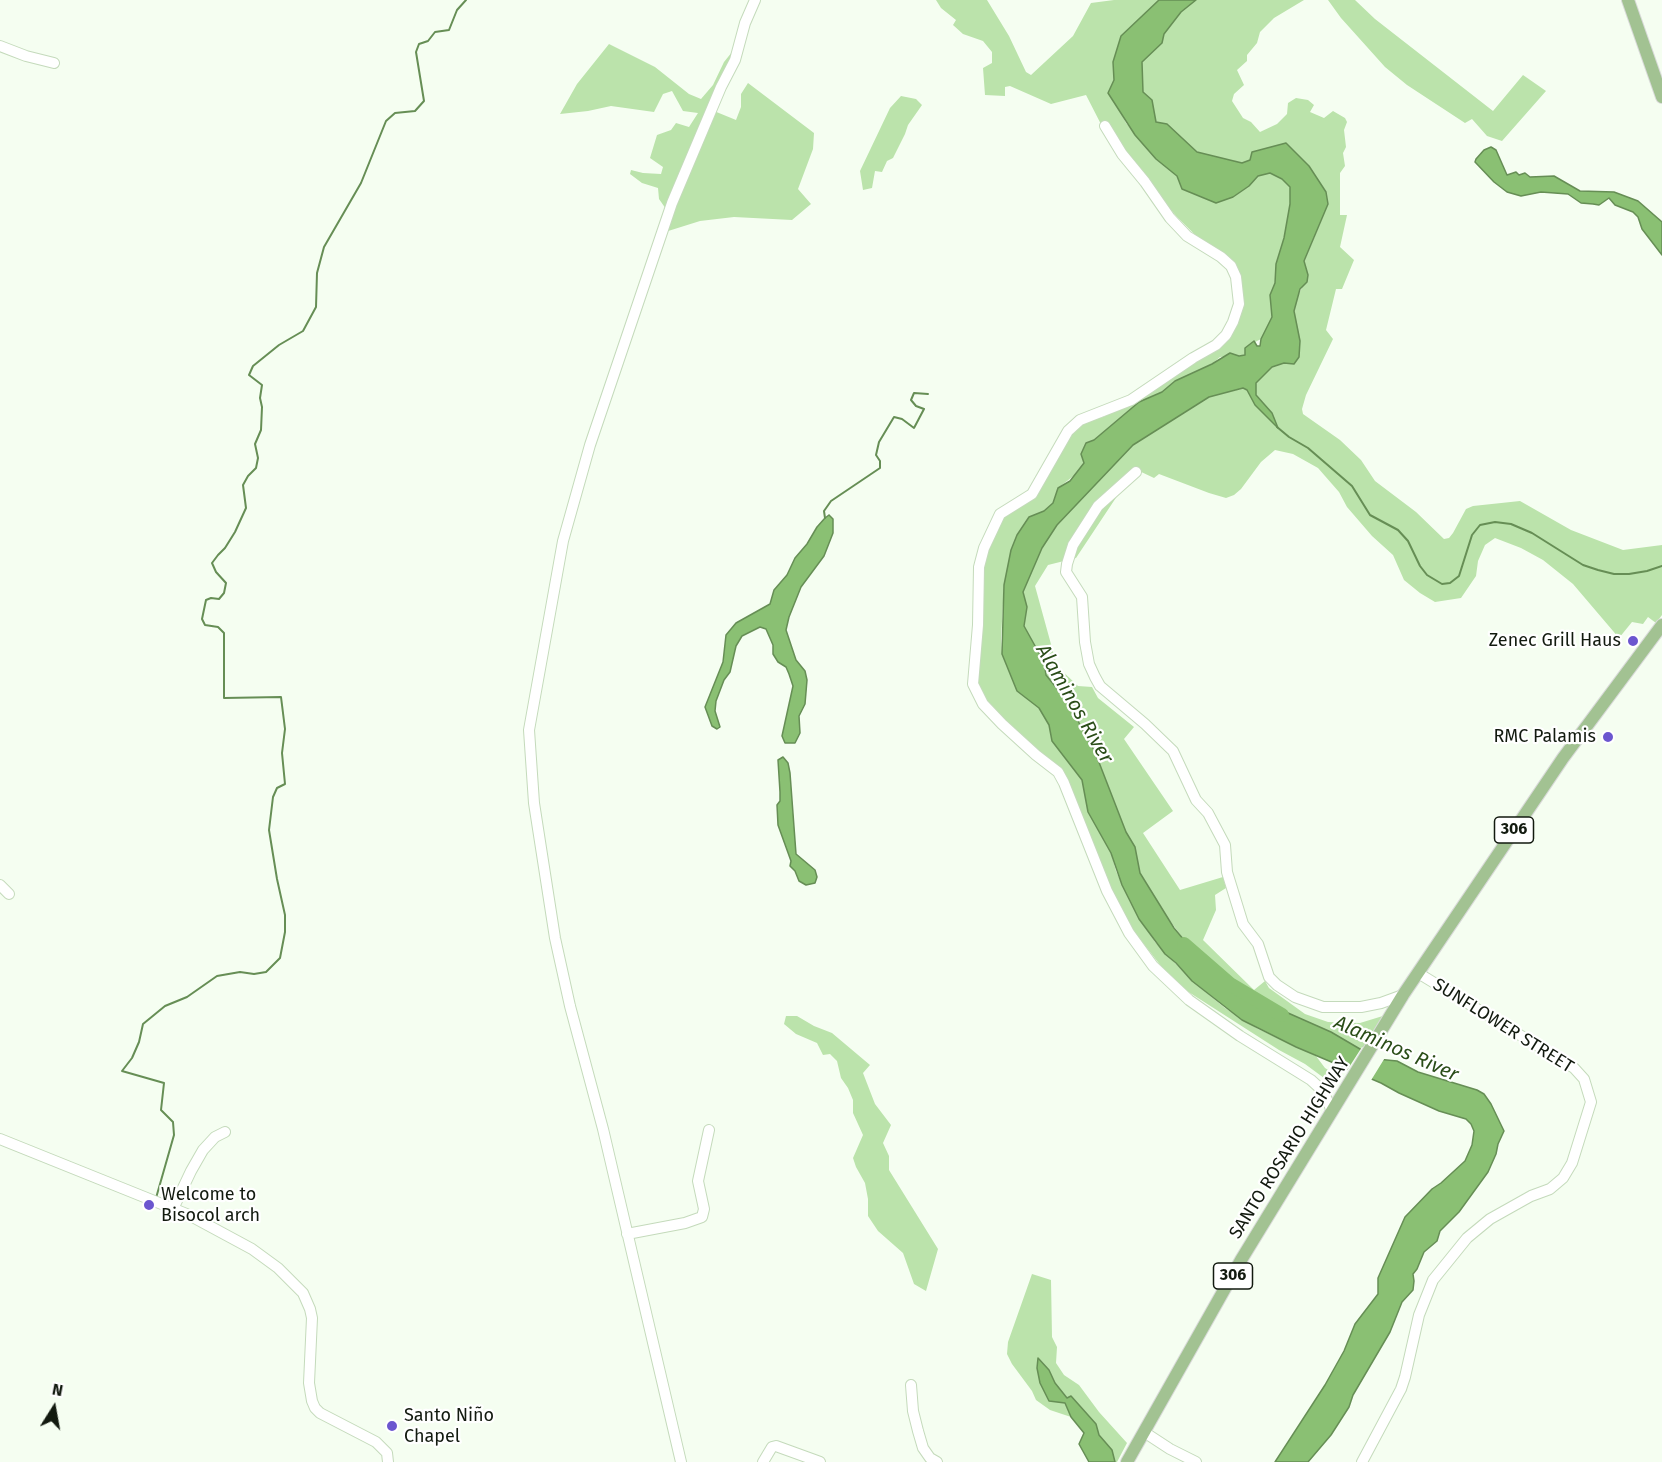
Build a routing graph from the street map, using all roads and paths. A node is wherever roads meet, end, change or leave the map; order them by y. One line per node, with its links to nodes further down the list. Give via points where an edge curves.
1 (755, 0): 18 (street, via 735,60 672,203 590,445 563,541 529,730 532,784 555,938)
2 (1628, 0): 5 (main road)
3 (0, 46): 4 (street)
4 (54, 63)
5 (1662, 97)
6 (1105, 126): 13 (street, via 1170,218 1187,236 1231,266 1239,304 1226,335 1216,345 1131,400 1080,420 1068,431 1032,494 1000,514 979,567 974,684 983,704 1002,724 1058,772 1107,891 1129,933 1153,966 1189,1000 1311,1080 1323,1091)
7 (1136, 472): 12 (street, via 1098,507 1073,545 1067,564 1066,572 1082,597 1085,642 1095,677 1100,686 1173,751 1196,800 1208,813 1225,845 1227,872 1243,924 1258,944 1269,977 1295,997 1323,1007 1361,1007)
8 (1662, 625): 11 (main road, SANTO ROSARIO HIGHWAY / 306, via 1563,758)
9 (0, 885): 10 (street)
10 (9, 894)
11 (1418, 973): 12 (main road, SANTO ROSARIO HIGHWAY / 306); 28 (street, SUNFLOWER STREET, via 1574,1068 1584,1079 1591,1102 1572,1163 1563,1178 1550,1189 1490,1219 1467,1238 1433,1280 1419,1315 1401,1389)
12 (1404, 995): 13 (main road, SANTO ROSARIO HIGHWAY / 306)
13 (1332, 1111): 20 (main road, SANTO ROSARIO HIGHWAY / 306, via 1241,1260)
14 (709, 1130): 18 (street, via 698,1181 702,1217)
15 (225, 1132): 17 (street, via 203,1150)
16 (0, 1139): 17 (street)
17 (173, 1209): 21 (street, via 252,1249 299,1288 312,1318 312,1401 320,1413 376,1442 387,1453)
18 (627, 1234): 22 (street)
19 (911, 1385): 25 (street, via 918,1431 930,1458)
20 (1144, 1432): 26 (main road, SANTO ROSARIO HIGHWAY / 306); 27 (street)
21 (388, 1462)
22 (681, 1462)
23 (764, 1462): 24 (street, via 776,1446)
24 (820, 1462)
25 (937, 1462)
26 (1127, 1462)
27 (1196, 1462)
28 (1362, 1462)

